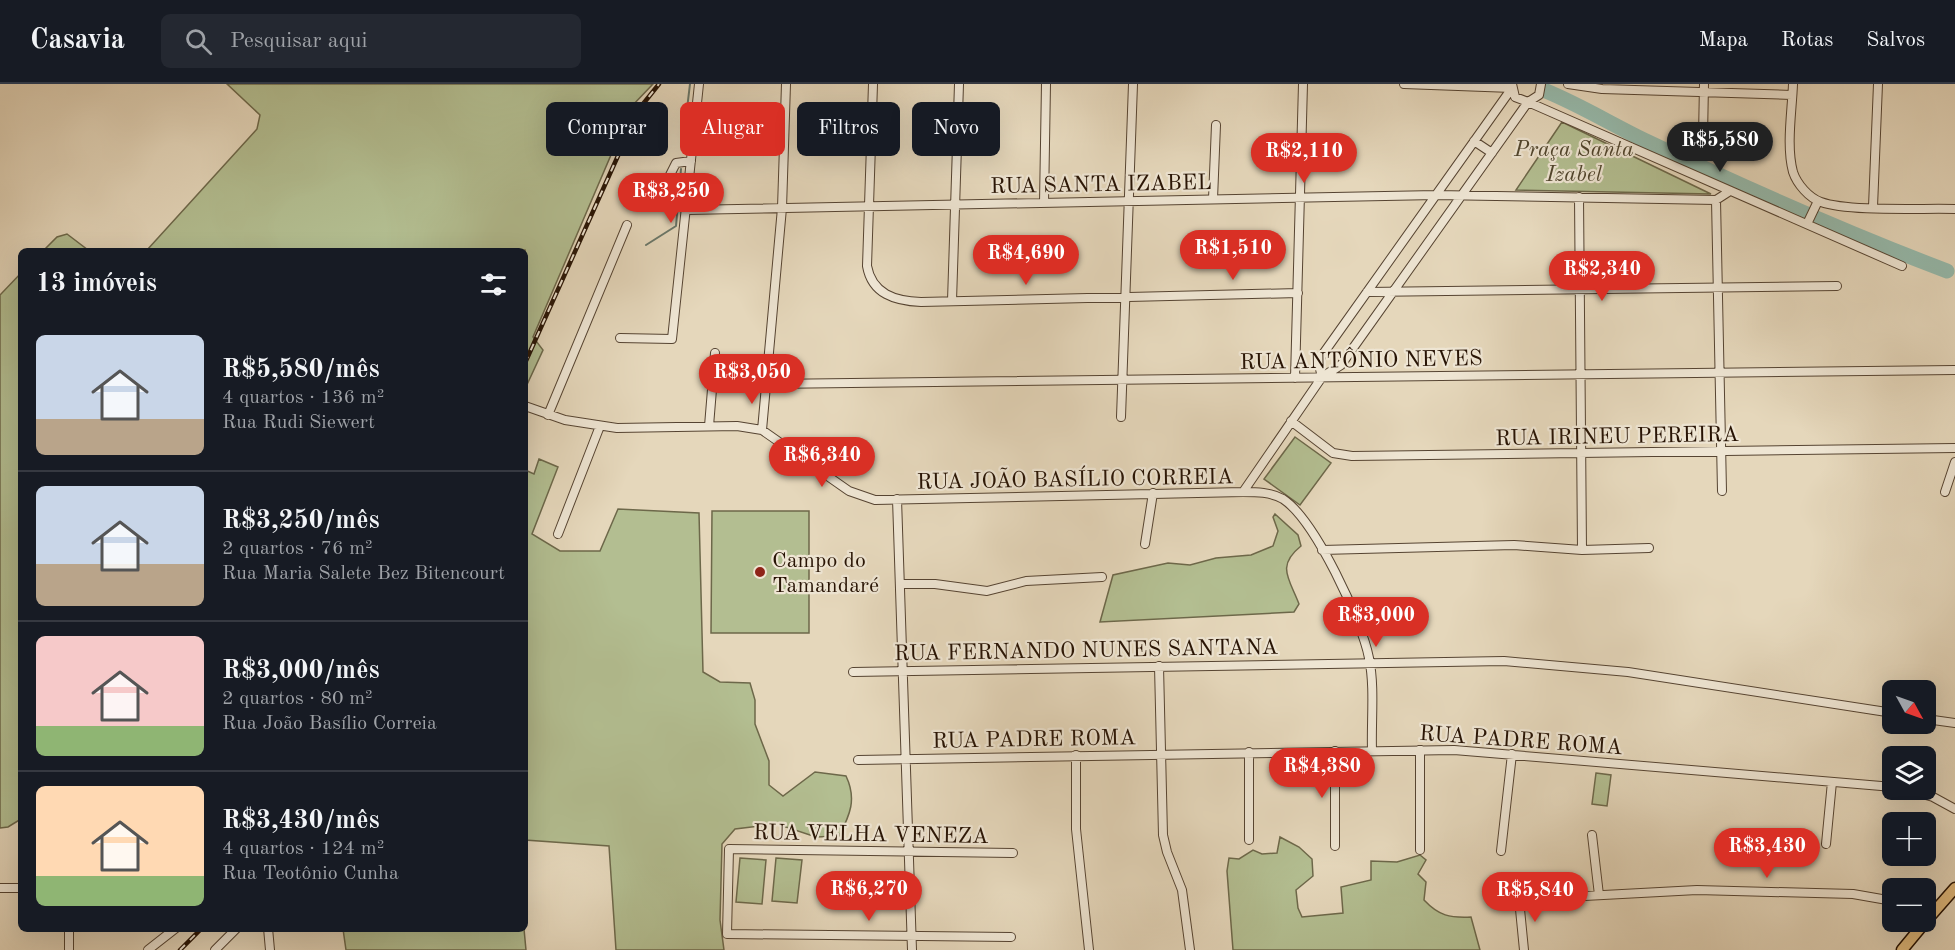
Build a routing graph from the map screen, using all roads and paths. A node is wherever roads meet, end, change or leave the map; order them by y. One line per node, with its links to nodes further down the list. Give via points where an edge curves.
1 (699, 84): 21 (street)
2 (786, 84): 36 (street)
3 (873, 84): 33 (street)
4 (960, 84): 32 (street)
5 (1046, 84): 31 (street)
6 (1133, 84): 29 (street)
7 (1303, 84): 25 (street)
8 (1404, 84): 13 (street)
9 (1541, 84): 16 (street, via 1539,95)
10 (1568, 84): 14 (street, via 1602,89)
11 (1793, 84): 15 (street)
12 (1878, 84): 35 (street)
13 (1512, 86): 16 (street, via 1519,100); 19 (street)
14 (1704, 88): 15 (street); 18 (street)
15 (1792, 95): 30 (street, via 1794,174 1804,190)
16 (1528, 102): 20 (street); 22 (street)
17 (1216, 125): 27 (street)
18 (1703, 137)
19 (1474, 141): 20 (street); 23 (street)
20 (1492, 153): 24 (street)
21 (691, 160): 34 (street, via 676,162); 38 (street)
22 (1730, 191): 28 (street); 40 (street)
23 (1436, 195): 24 (street, RUA SANTA IZABEL); 25 (street, RUA SANTA IZABEL); 45 (street)
24 (1462, 195): 26 (street, RUA SANTA IZABEL); 46 (street)
25 (1300, 197): 27 (street, RUA SANTA IZABEL); 47 (street)
26 (1579, 197): 28 (street, RUA SANTA IZABEL); 44 (street)
27 (1213, 199): 29 (street, RUA SANTA IZABEL)
28 (1716, 200): 43 (street)
29 (1128, 201): 31 (street, RUA SANTA IZABEL); 48 (street)
30 (1818, 201): 35 (street); 40 (street)
31 (1044, 202): 32 (street, RUA SANTA IZABEL)
32 (956, 204): 33 (street, RUA SANTA IZABEL); 49 (street)
33 (869, 206): 36 (street, RUA SANTA IZABEL); 49 (street, via 867,266 878,290 910,302)
34 (654, 207)
35 (1873, 207): 37 (street)
36 (782, 208): 38 (street, RUA SANTA IZABEL); 58 (street)
37 (1955, 209)
38 (686, 210): 50 (street, via 672,339)
39 (627, 225): 60 (street)
40 (1807, 225): 41 (street)
41 (1902, 266)
42 (1837, 286): 43 (street)
43 (1718, 287): 44 (street); 53 (street)
44 (1580, 289): 46 (street); 54 (street)
45 (1367, 292): 46 (street); 55 (street, via 1318,361)
46 (1394, 292): 55 (street, via 1341,365)
47 (1298, 294): 48 (street); 56 (street)
48 (1125, 296): 49 (street); 57 (street)
49 (952, 301)
50 (620, 338)
51 (715, 354): 64 (street)
52 (1955, 370): 53 (street, RUA ANTÔNIO NEVES)
53 (1720, 373): 54 (street, RUA ANTÔNIO NEVES); 67 (street)
54 (1580, 374): 55 (street, RUA ANTÔNIO NEVES); 68 (street)
55 (1322, 377): 56 (street, RUA ANTÔNIO NEVES); 62 (street)
56 (1295, 378): 57 (street, RUA ANTÔNIO NEVES)
57 (1122, 380): 58 (street, RUA ANTÔNIO NEVES); 61 (street)
58 (768, 384): 65 (street)
59 (528, 407): 60 (street)
60 (548, 414): 63 (street)
61 (1121, 417)
62 (1292, 422): 68 (street, RUA IRINEU PEREIRA, via 1340,455); 70 (street)
63 (600, 426): 64 (street); 75 (street)
64 (709, 426): 65 (street)
65 (762, 430): 74 (street, RUA JOÃO BASÍLIO CORREIA, via 858,496)
66 (1955, 448): 67 (street, RUA IRINEU PEREIRA)
67 (1722, 451): 68 (street, RUA IRINEU PEREIRA); 71 (street)
68 (1581, 453): 79 (street)
69 (1955, 462): 72 (street)
70 (1243, 492): 73 (street, RUA JOÃO BASÍLIO CORREIA); 78 (street, RUA JOÃO BASÍLIO CORREIA, via 1268,493 1283,499 1304,521)
71 (1722, 492)
72 (1944, 492)
73 (1153, 493): 74 (street, RUA JOÃO BASÍLIO CORREIA); 76 (street)
74 (897, 500): 81 (street)
75 (558, 534)
76 (1145, 544)
77 (1649, 548): 79 (street)
78 (1322, 550): 79 (street, via 1514,545); 82 (street, RUA JOÃO BASÍLIO CORREIA, via 1350,605)
79 (1582, 550)
80 (1102, 577): 81 (street, via 1026,581 987,591)
81 (901, 584): 84 (street)
82 (1370, 661): 83 (street, RUA FERNANDO NUNES SANTANA); 86 (street, RUA FERNANDO NUNES SANTANA, via 1504,661 1597,668); 89 (street, RUA JOÃO BASÍLIO CORREIA)
83 (1160, 666): 84 (street, RUA FERNANDO NUNES SANTANA); 93 (street)
84 (904, 671): 85 (street, RUA FERNANDO NUNES SANTANA); 96 (street)
85 (853, 672)
86 (1882, 711)
87 (1936, 720): 88 (street)
88 (1955, 723)
89 (1372, 750): 90 (street, RUA PADRE ROMA); 91 (street, RUA PADRE ROMA)
90 (1420, 750): 94 (street, RUA PADRE ROMA); 106 (street)
91 (1335, 751): 92 (street, RUA PADRE ROMA); 105 (street)
92 (1249, 752): 93 (street, RUA PADRE ROMA); 103 (street)
93 (1161, 754): 95 (street, RUA PADRE ROMA); 131 (street, via 1164,844 1182,890)
94 (1512, 754): 98 (street, RUA PADRE ROMA); 107 (street)
95 (1076, 755): 96 (street, RUA PADRE ROMA); 130 (street, via 1076,829)
96 (906, 759): 97 (street, RUA PADRE ROMA); 108 (street)
97 (858, 760)
98 (1832, 782): 99 (street, RUA PADRE ROMA); 104 (street)
99 (1882, 786)
100 (1936, 799): 101 (street)
101 (1955, 809)
102 (1592, 835): 113 (street)
103 (1249, 840)
104 (1826, 844)
105 (1335, 846)
106 (1419, 850)
107 (1502, 851)
108 (908, 852): 109 (street, RUA VELHA VENEZA); 123 (street); 123 (street, RUA VELHA VENEZA, via 729,849 727,934)
109 (1013, 853)
110 (0, 888): 111 (street)
111 (18, 888)
112 (1955, 888): 117 (main road)
113 (1599, 895): 114 (street); 115 (street, via 1713,891 1853,894)
114 (1519, 899): 116 (street); 132 (street)
115 (1882, 899)
116 (1491, 901)
117 (1936, 908)
118 (69, 932): 125 (street)
119 (171, 932): 126 (street)
120 (233, 932): 127 (street)
121 (268, 932): 128 (street)
122 (1916, 932): 133 (main road)
123 (910, 936): 124 (street); 129 (street)
124 (1011, 937)
125 (69, 950)
126 (148, 950)
127 (215, 950)
128 (270, 950)
129 (912, 950)
130 (1089, 950)
131 (1190, 950)
132 (1524, 950)
133 (1902, 950)

